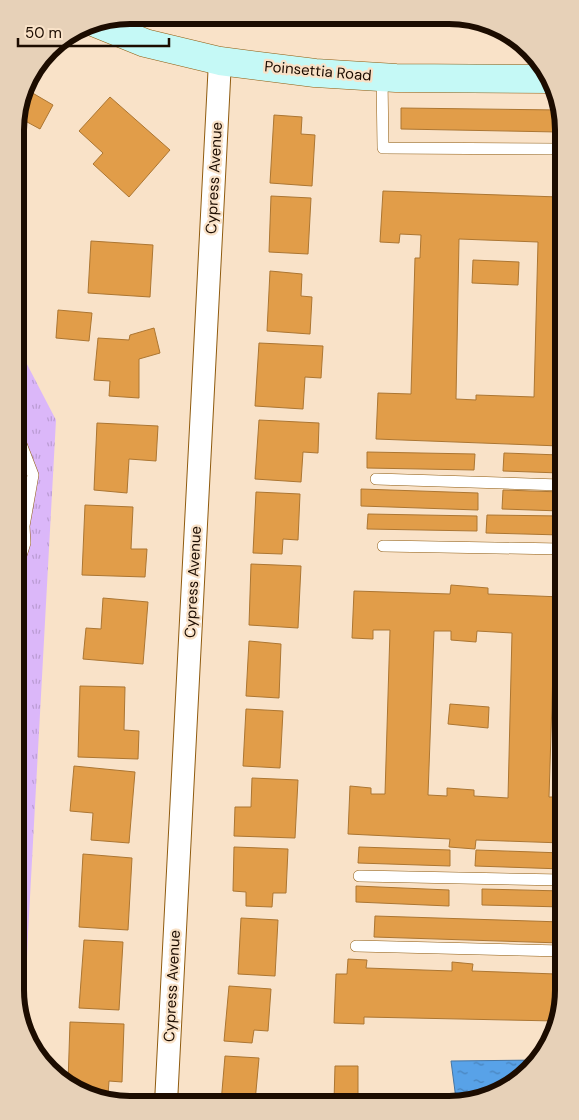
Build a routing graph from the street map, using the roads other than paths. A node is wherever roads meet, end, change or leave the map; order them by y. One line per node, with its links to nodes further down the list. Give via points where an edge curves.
1 (105, 27): 2 (street, Poinsettia Road, via 145,43)
2 (220, 61): 3 (street, Poinsettia Road); 18 (street, Cypress Avenue)
3 (382, 77): 4 (street, Poinsettia Road); 5 (lane, via 383,148)
4 (542, 79)
5 (555, 149)
6 (24, 452): 9 (lane, via 33,475)
7 (376, 479): 8 (lane)
8 (555, 484)
9 (24, 526)
10 (24, 526): 11 (lane)
11 (24, 546)
12 (383, 546): 13 (lane)
13 (555, 549)
14 (359, 876): 15 (lane)
15 (555, 880)
16 (356, 946): 17 (lane)
17 (555, 951)
18 (166, 1096)

